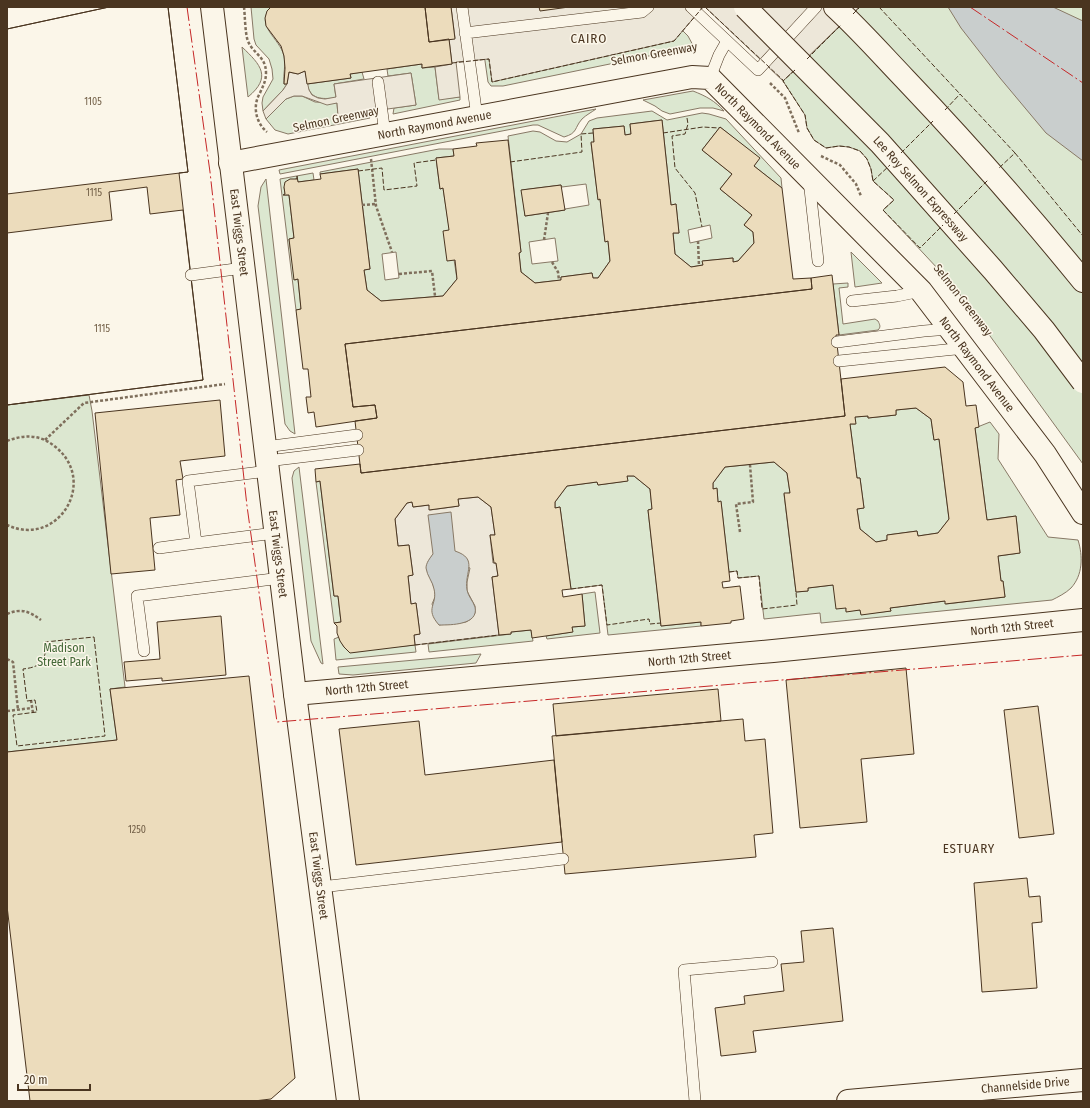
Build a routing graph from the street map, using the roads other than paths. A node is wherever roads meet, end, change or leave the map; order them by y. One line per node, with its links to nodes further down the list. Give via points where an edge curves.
1 (212, 7): 14 (main road, East Twiggs Street)
2 (462, 7): 8 (lane)
3 (648, 7): 8 (lane, via 642,12)
4 (691, 7): 9 (lane)
5 (745, 7): 26 (main road, Lee Roy Selmon Expressway, bridge, via 880,143 1044,330)
6 (816, 7): 9 (lane, via 758,70)
7 (835, 7): 19 (main road, via 985,165)
8 (465, 33): 12 (lane)
9 (727, 41): 10 (lane)
10 (710, 78): 12 (main road, North Raymond Avenue, via 692,77); 15 (main road, North Raymond Avenue)
11 (378, 82): 13 (lane)
12 (477, 117): 13 (main road, North Raymond Avenue)
13 (385, 134): 14 (main road, North Raymond Avenue)
14 (230, 163): 17 (main road, East Twiggs Street)
15 (808, 178): 16 (lane); 20 (main road, North Raymond Avenue)
16 (818, 261)
17 (243, 268): 18 (lane); 29 (main road, East Twiggs Street)
18 (191, 275)
19 (1083, 281)
20 (922, 291): 21 (lane); 22 (main road, North Raymond Avenue)
21 (852, 301)
22 (950, 329): 23 (lane); 24 (main road, North Raymond Avenue)
23 (837, 342)
24 (965, 348): 25 (lane); 30 (main road, North Raymond Avenue, via 1045,454)
25 (839, 361)
26 (1083, 382)
27 (356, 435): 29 (lane)
28 (358, 450): 29 (lane)
29 (266, 460): 31 (main road, East Twiggs Street); 32 (lane, via 188,481)
30 (1083, 513)
31 (276, 533): 32 (lane); 34 (main road, East Twiggs Street)
32 (196, 543): 33 (lane)
33 (159, 548)
34 (281, 578): 36 (lane, via 137,596); 37 (main road, East Twiggs Street)
35 (1083, 620): 37 (main road, North 12th Street)
36 (144, 651)
37 (295, 694): 39 (main road, East Twiggs Street)
38 (563, 859): 39 (lane)
39 (320, 887): 42 (main road, East Twiggs Street)
40 (772, 962): 43 (lane, via 684,970)
41 (1083, 1080): 44 (main road, Channelside Drive)
42 (348, 1101)
43 (695, 1101)
44 (848, 1101)

